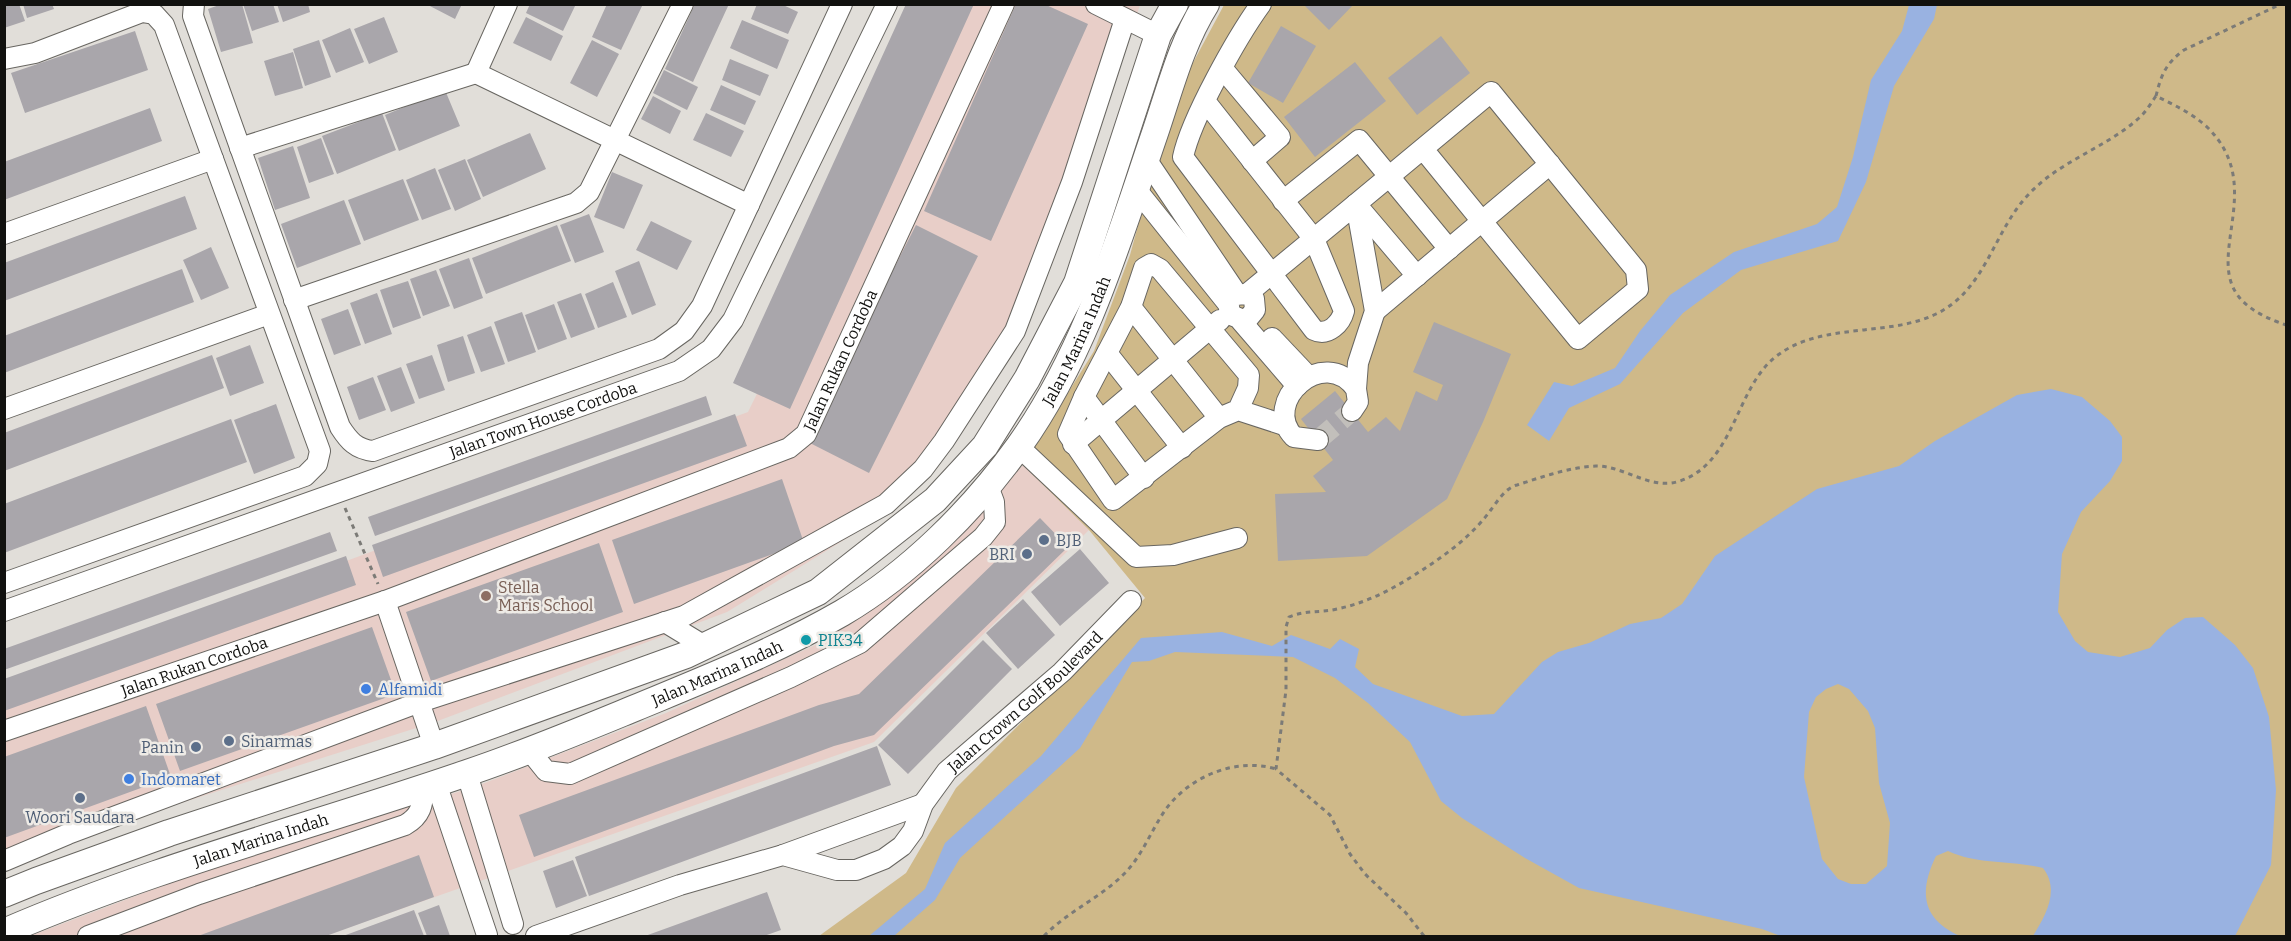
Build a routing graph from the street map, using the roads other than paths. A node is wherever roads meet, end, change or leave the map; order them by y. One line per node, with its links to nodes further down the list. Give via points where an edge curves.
1 (194, 4): 18 (street, via 193,16)
2 (507, 4): 15 (street)
3 (683, 4): 17 (street)
4 (842, 4): 28 (street)
5 (887, 4): 65 (street, Jalan Town House Cordoba, via 733,320 711,349 679,371)
6 (1004, 4): 63 (street, Jalan Rukan Cordoba, via 806,434 798,442)
7 (1096, 4): 11 (street)
8 (1175, 4): 12 (main road, Jalan Marina Indah)
9 (1206, 4): 21 (main road, Jalan Marina Indah, via 1177,63)
10 (1261, 4): 14 (street)
11 (1125, 19): 12 (street); 57 (street, via 1072,182 1015,331)
12 (1158, 35): 60 (main road, Jalan Marina Indah, via 1077,283 1027,379 985,446)
13 (4, 60): 20 (street, via 36,53 142,12 154,14 164,25)
14 (1223, 69): 16 (street); 22 (street, via 1281,137)
15 (476, 73): 17 (street); 18 (street)
16 (1205, 101): 22 (street); 33 (street, via 1183,153 1184,161)
17 (616, 141): 28 (street); 35 (street, via 589,192 576,203)
18 (240, 148): 35 (street)
19 (1423, 149): 23 (street, via 1491,92); 24 (street); 29 (street)
20 (213, 159): 30 (street); 39 (street)
21 (1146, 159): 25 (main road, Jalan Marina Indah); 37 (street)
22 (1252, 161): 26 (street)
23 (1550, 164): 29 (street); 29 (street, via 1636,270 1638,289 1578,339)
24 (1390, 177): 26 (street, via 1359,140); 27 (street); 32 (street)
25 (1136, 189): 37 (street); 55 (main road, Jalan Marina Indah, via 1075,352)
26 (1283, 201): 31 (street)
27 (1356, 204): 31 (street); 34 (street); 38 (street)
28 (749, 205): 35 (street, via 702,306 684,331 659,348 373,451 349,442 340,427)
29 (1482, 222): 32 (street)
30 (4, 234)
31 (1314, 239): 33 (street); 33 (street, via 1344,311 1342,319 1331,329 1314,330)
32 (1449, 249): 34 (street)
33 (1269, 274): 37 (street)
34 (1416, 276): 38 (street)
35 (294, 300)
36 (1131, 307): 40 (street, via 1144,268 1151,264 1160,268); 41 (street); 42 (street)
37 (1239, 307): 40 (street); 43 (street)
38 (1375, 311): 44 (street, via 1358,363)
39 (270, 314): 47 (street); 62 (street, via 320,451 316,464 305,476)
40 (1212, 329): 42 (street); 48 (street, via 1249,375)
41 (1107, 353): 45 (street); 46 (street)
42 (1175, 360): 45 (street); 50 (street)
43 (1303, 381): 44 (street, via 1331,373 1343,377); 52 (street, via 1285,406)
44 (1356, 389): 49 (street, via 1358,402)
45 (1137, 391): 51 (street); 56 (street)
46 (1084, 398): 51 (street); 54 (street, via 1068,431)
47 (4, 409)
48 (1239, 410): 50 (street); 52 (street)
49 (1352, 411)
50 (1219, 418): 56 (street)
51 (1101, 422): 54 (street); 58 (street)
52 (1284, 425): 53 (street, via 1294,437)
53 (1318, 440)
54 (1073, 444): 58 (street, via 1111,499)
55 (1018, 446): 59 (main road, Jalan Marina Indah); 61 (street, via 1136,557 1173,555)
56 (1182, 448): 58 (street)
57 (922, 470): 60 (street); 66 (street, via 886,504 684,616)
58 (1144, 478)
59 (988, 486): 71 (main road, Jalan Marina Indah, via 902,571 844,612 752,660); 71 (street, via 995,522 860,643 570,774 546,771)
60 (935, 500): 67 (main road, Jalan Marina Indah, via 818,592)
61 (1236, 538)
62 (4, 583)
63 (385, 601): 68 (street); 69 (street, Jalan Rukan Cordoba)
64 (1131, 601): 74 (street, Jalan Crown Golf Boulevard, via 1062,672 947,771)
65 (4, 611)
66 (665, 622): 67 (street); 68 (street)
67 (706, 647): 70 (main road, Jalan Marina Indah)
68 (420, 702): 70 (street); 76 (street)
69 (4, 731)
70 (434, 746): 77 (main road, Jalan Marina Indah, via 169,834)
71 (530, 751): 72 (main road, Jalan Marina Indah)
72 (467, 774): 73 (main road, Jalan Marina Indah); 78 (street)
73 (430, 785): 79 (main road, Jalan Marina Indah, via 238,846); 80 (street, via 417,818 405,825); 81 (street)
74 (923, 804): 75 (street); 75 (street, Jalan Crown Golf Boulevard, via 913,831 902,846 884,859 856,870 823,868)
75 (783, 855): 82 (street, via 680,885)
76 (4, 861)
77 (4, 894)
78 (513, 924): 81 (street, via 499,926); 82 (street)
79 (4, 932)
80 (88, 936)
81 (487, 936)
82 (536, 936)

